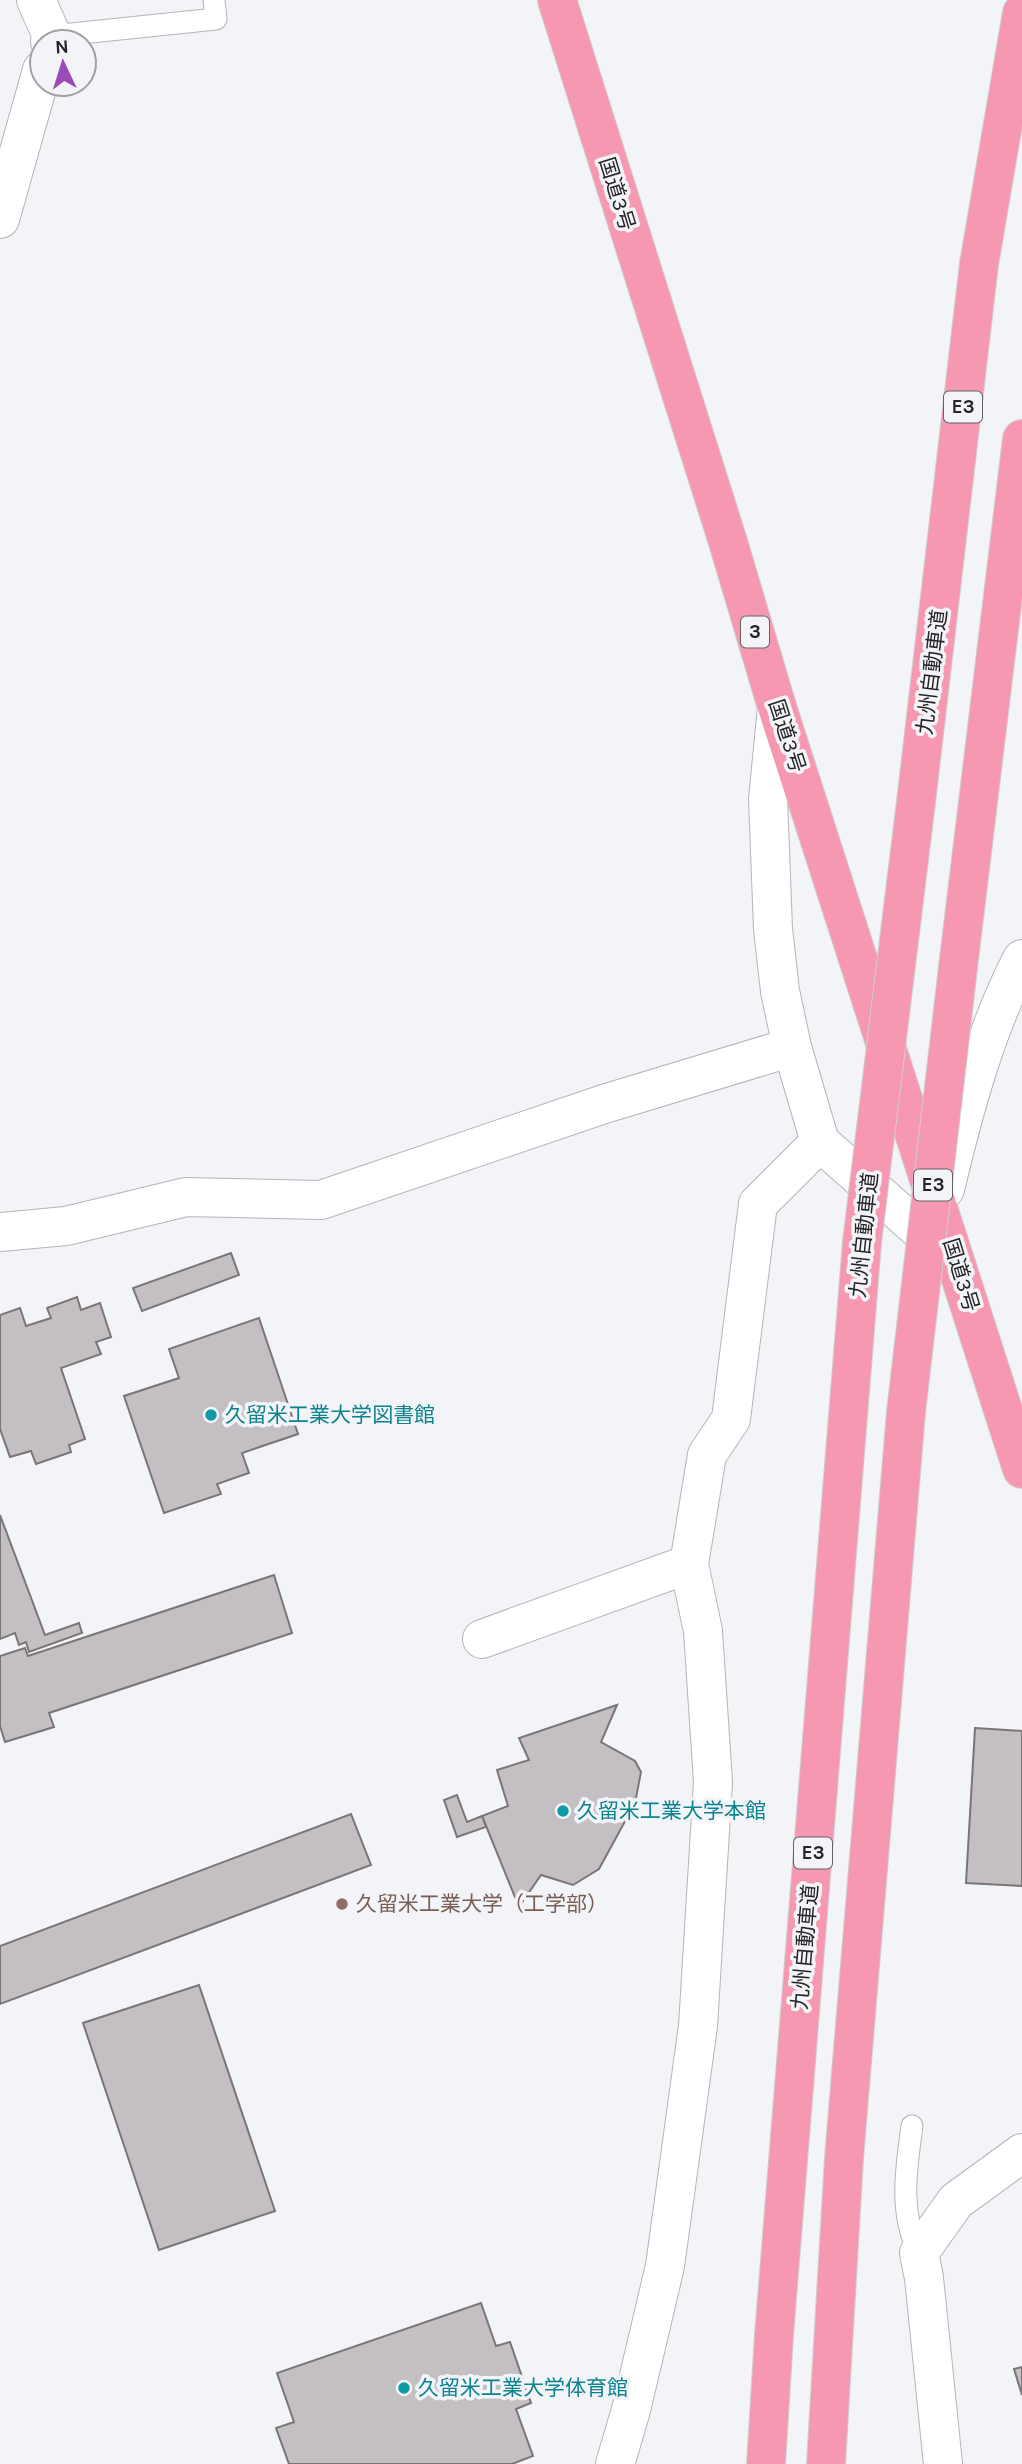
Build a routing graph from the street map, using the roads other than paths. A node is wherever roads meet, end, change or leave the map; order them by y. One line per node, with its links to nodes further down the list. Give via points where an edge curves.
1 (36, 0): 5 (street)
2 (214, 0): 6 (lane, via 216,19)
3 (557, 0): 10 (highway, 国道3号 / 3)
4 (1022, 13): 24 (highway, 九州自動車道 / E3, bridge, via 979,264 862,1242)
5 (43, 28)
6 (98, 40)
7 (34, 98): 8 (street)
8 (0, 219)
9 (1022, 439): 25 (highway, E3, bridge, via 906,1412 844,2158)
10 (777, 706): 12 (street, via 768,799 773,929); 14 (highway, 国道3号 / 3)
11 (1022, 959): 14 (street, via 1001,999 962,1118)
12 (792, 1047): 13 (street); 15 (street, via 604,1104 321,1200 186,1197 66,1226)
13 (820, 1142): 16 (street); 18 (street, via 758,1204 731,1419 707,1455)
14 (940, 1210): 16 (highway, 国道3号 / 3)
15 (0, 1232)
16 (957, 1263): 17 (highway, 国道3号 / 3)
17 (1022, 1469)
18 (689, 1564): 19 (street); 23 (street, via 703,1631 713,1782 698,2026 665,2266)
19 (482, 1639)
20 (912, 2126): 22 (lane, via 904,2191 910,2236)
21 (1022, 2153): 22 (street, via 956,2201)
22 (919, 2253): 26 (street)
23 (615, 2464)
24 (766, 2464)
25 (826, 2464)
26 (943, 2464)

